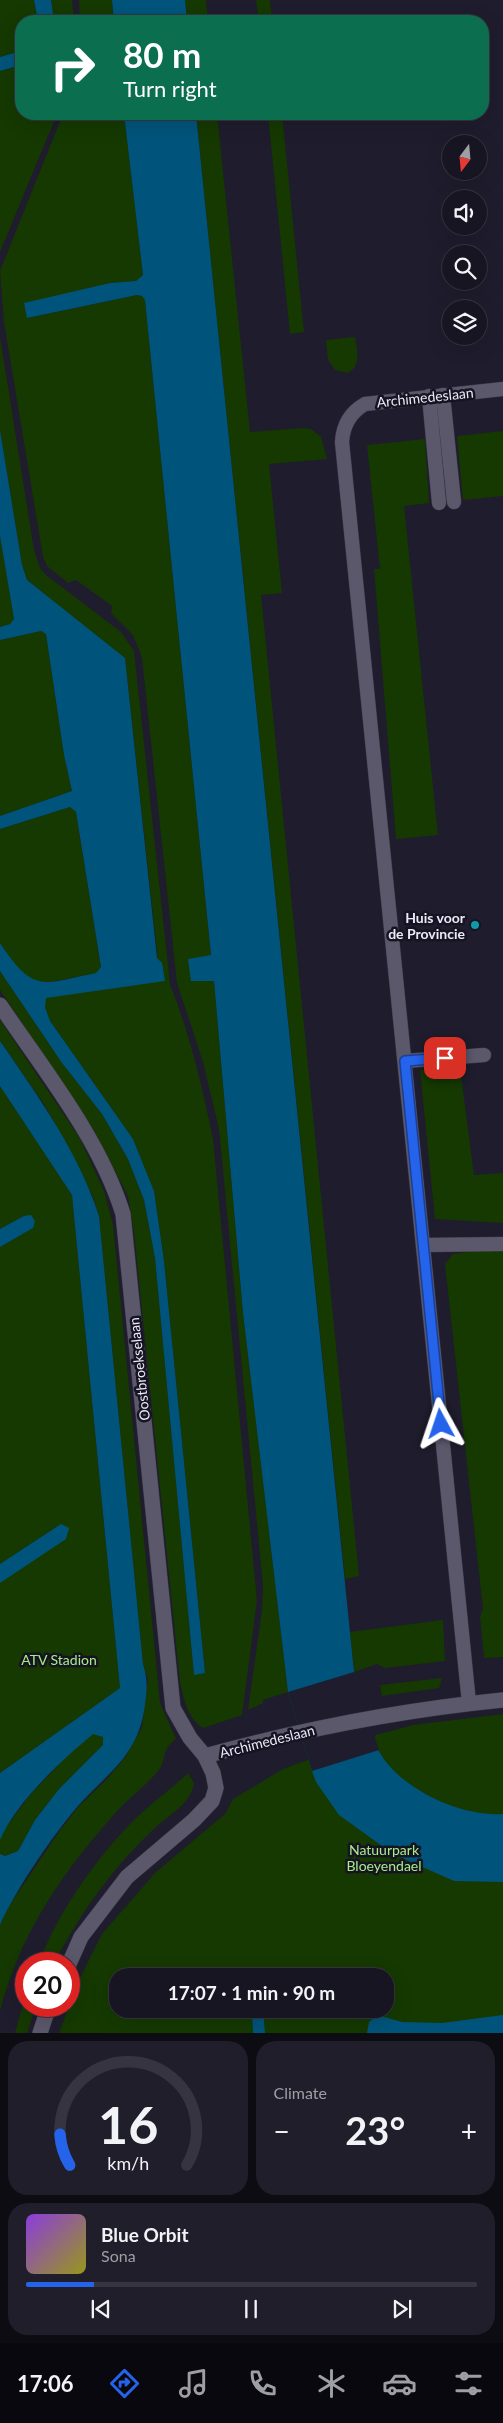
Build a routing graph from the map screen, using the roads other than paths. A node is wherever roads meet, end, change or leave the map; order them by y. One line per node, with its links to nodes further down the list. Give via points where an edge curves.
1 (503, 389): 2 (lane, Archimedeslaan)
2 (436, 395): 3 (lane); 4 (lane); 7 (lane, Archimedeslaan, via 365,404 351,416 342,442)
3 (439, 502)
4 (454, 502)
5 (0, 1005): 12 (street, Oostbroekselaan, via 96,1148 116,1190 123,1214 173,1708)
6 (484, 1055): 7 (lane)
7 (405, 1061): 9 (lane)
8 (503, 1244): 9 (lane)
9 (423, 1245): 11 (lane)
10 (503, 1700): 11 (street, Archimedeslaan)
11 (469, 1703): 12 (street, Archimedeslaan, via 368,1717)
12 (205, 1756): 13 (street, Archimedeslaan, via 216,1788 212,1801 127,1877 81,1937)
13 (74, 1952)
14 (45, 2017): 15 (street)
15 (40, 2033)

